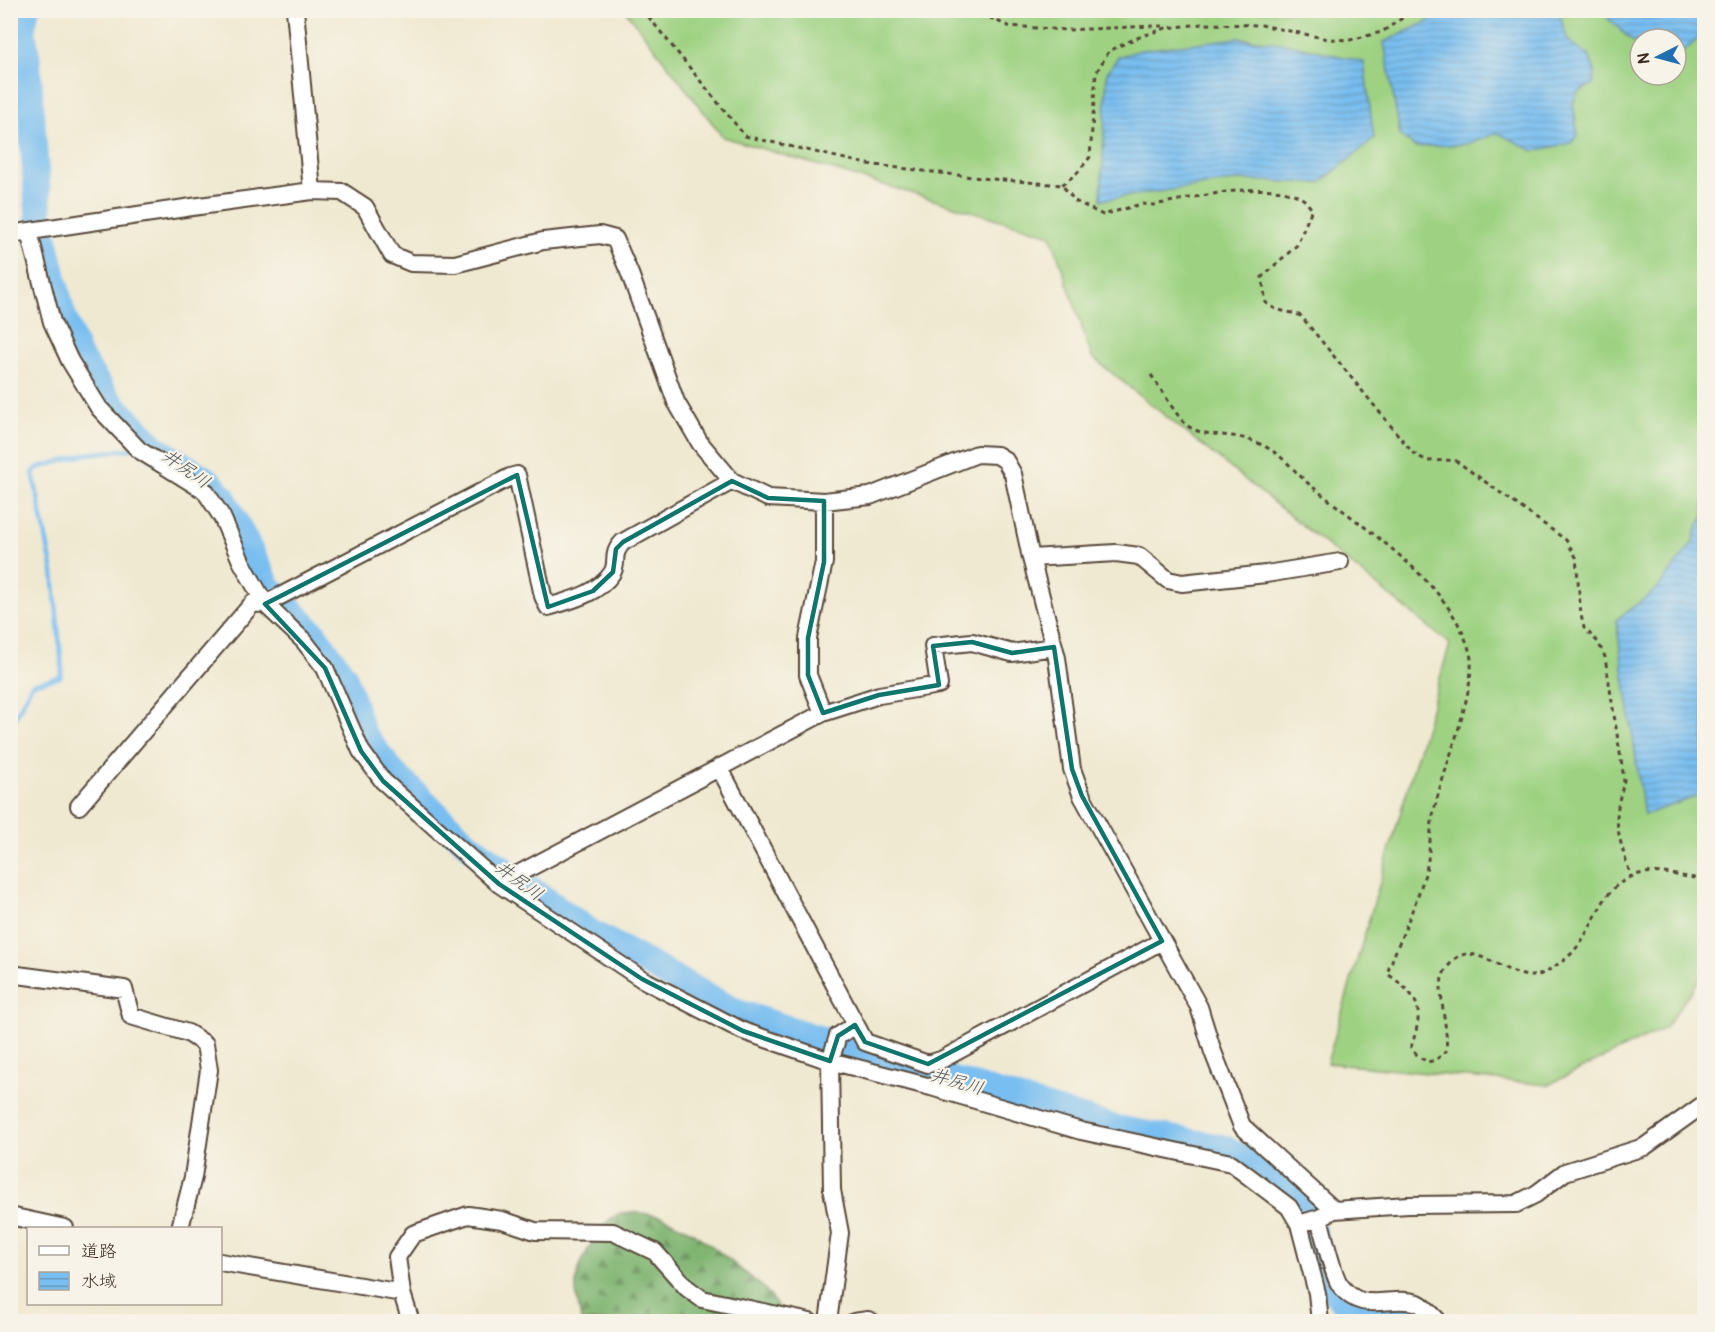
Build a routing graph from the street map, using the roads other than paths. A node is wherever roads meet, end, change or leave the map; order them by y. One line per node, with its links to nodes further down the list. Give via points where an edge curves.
1 (295, 10): 2 (street)
2 (312, 191): 3 (street); 5 (street, via 342,192 365,207 392,255 411,263 455,264 543,241 600,235 615,239 676,402 700,443)
3 (38, 230): 4 (street); 9 (street, via 52,322 70,361 99,408 139,450 205,491)
4 (10, 234)
5 (732, 481): 6 (street, via 768,498); 9 (street, via 623,542 616,549 613,572 593,591 548,607 517,475)
6 (824, 501): 7 (street, via 870,496 977,454 997,455 1013,474); 11 (street, via 824,562 808,639 808,675)
7 (1031, 558): 8 (street, via 1116,553 1139,556 1168,580 1182,583); 10 (street)
8 (1340, 562)
9 (265, 604): 13 (street, via 252,603); 14 (street, via 304,641 325,668 361,751 383,781)
10 (1054, 646): 11 (street, via 1012,653 972,642 933,646 939,685 879,695); 15 (street, via 1072,769 1082,796)
11 (823, 713): 12 (street)
12 (719, 767): 14 (street); 17 (street)
13 (79, 806)
14 (499, 884): 18 (street, via 642,979 744,1031)
15 (1162, 941): 17 (street, via 928,1064 865,1042); 21 (street, via 1199,1007 1242,1126)
16 (10, 974): 23 (street, via 124,989 131,1017 188,1033 205,1044 209,1070 194,1177)
17 (855, 1025): 18 (street, via 838,1036)
18 (830, 1061): 21 (street, via 1081,1131 1231,1163 1289,1207); 28 (street, via 832,1190 840,1233)
19 (1704, 1104): 21 (street, via 1644,1147 1565,1172 1516,1204 1407,1205)
20 (10, 1216): 22 (street)
21 (1315, 1218): 31 (street); 32 (street, via 1339,1284 1354,1298 1370,1303 1419,1303)
22 (60, 1227)
23 (180, 1227)
24 (222, 1262): 25 (street)
25 (402, 1293): 26 (street); 27 (street, via 397,1257 413,1234 468,1215 502,1220 535,1231 613,1232 655,1252 702,1299)
26 (411, 1322)
27 (810, 1322)
28 (828, 1322)
29 (854, 1322): 30 (street)
30 (873, 1322)
31 (1320, 1322)
32 (1439, 1322)

